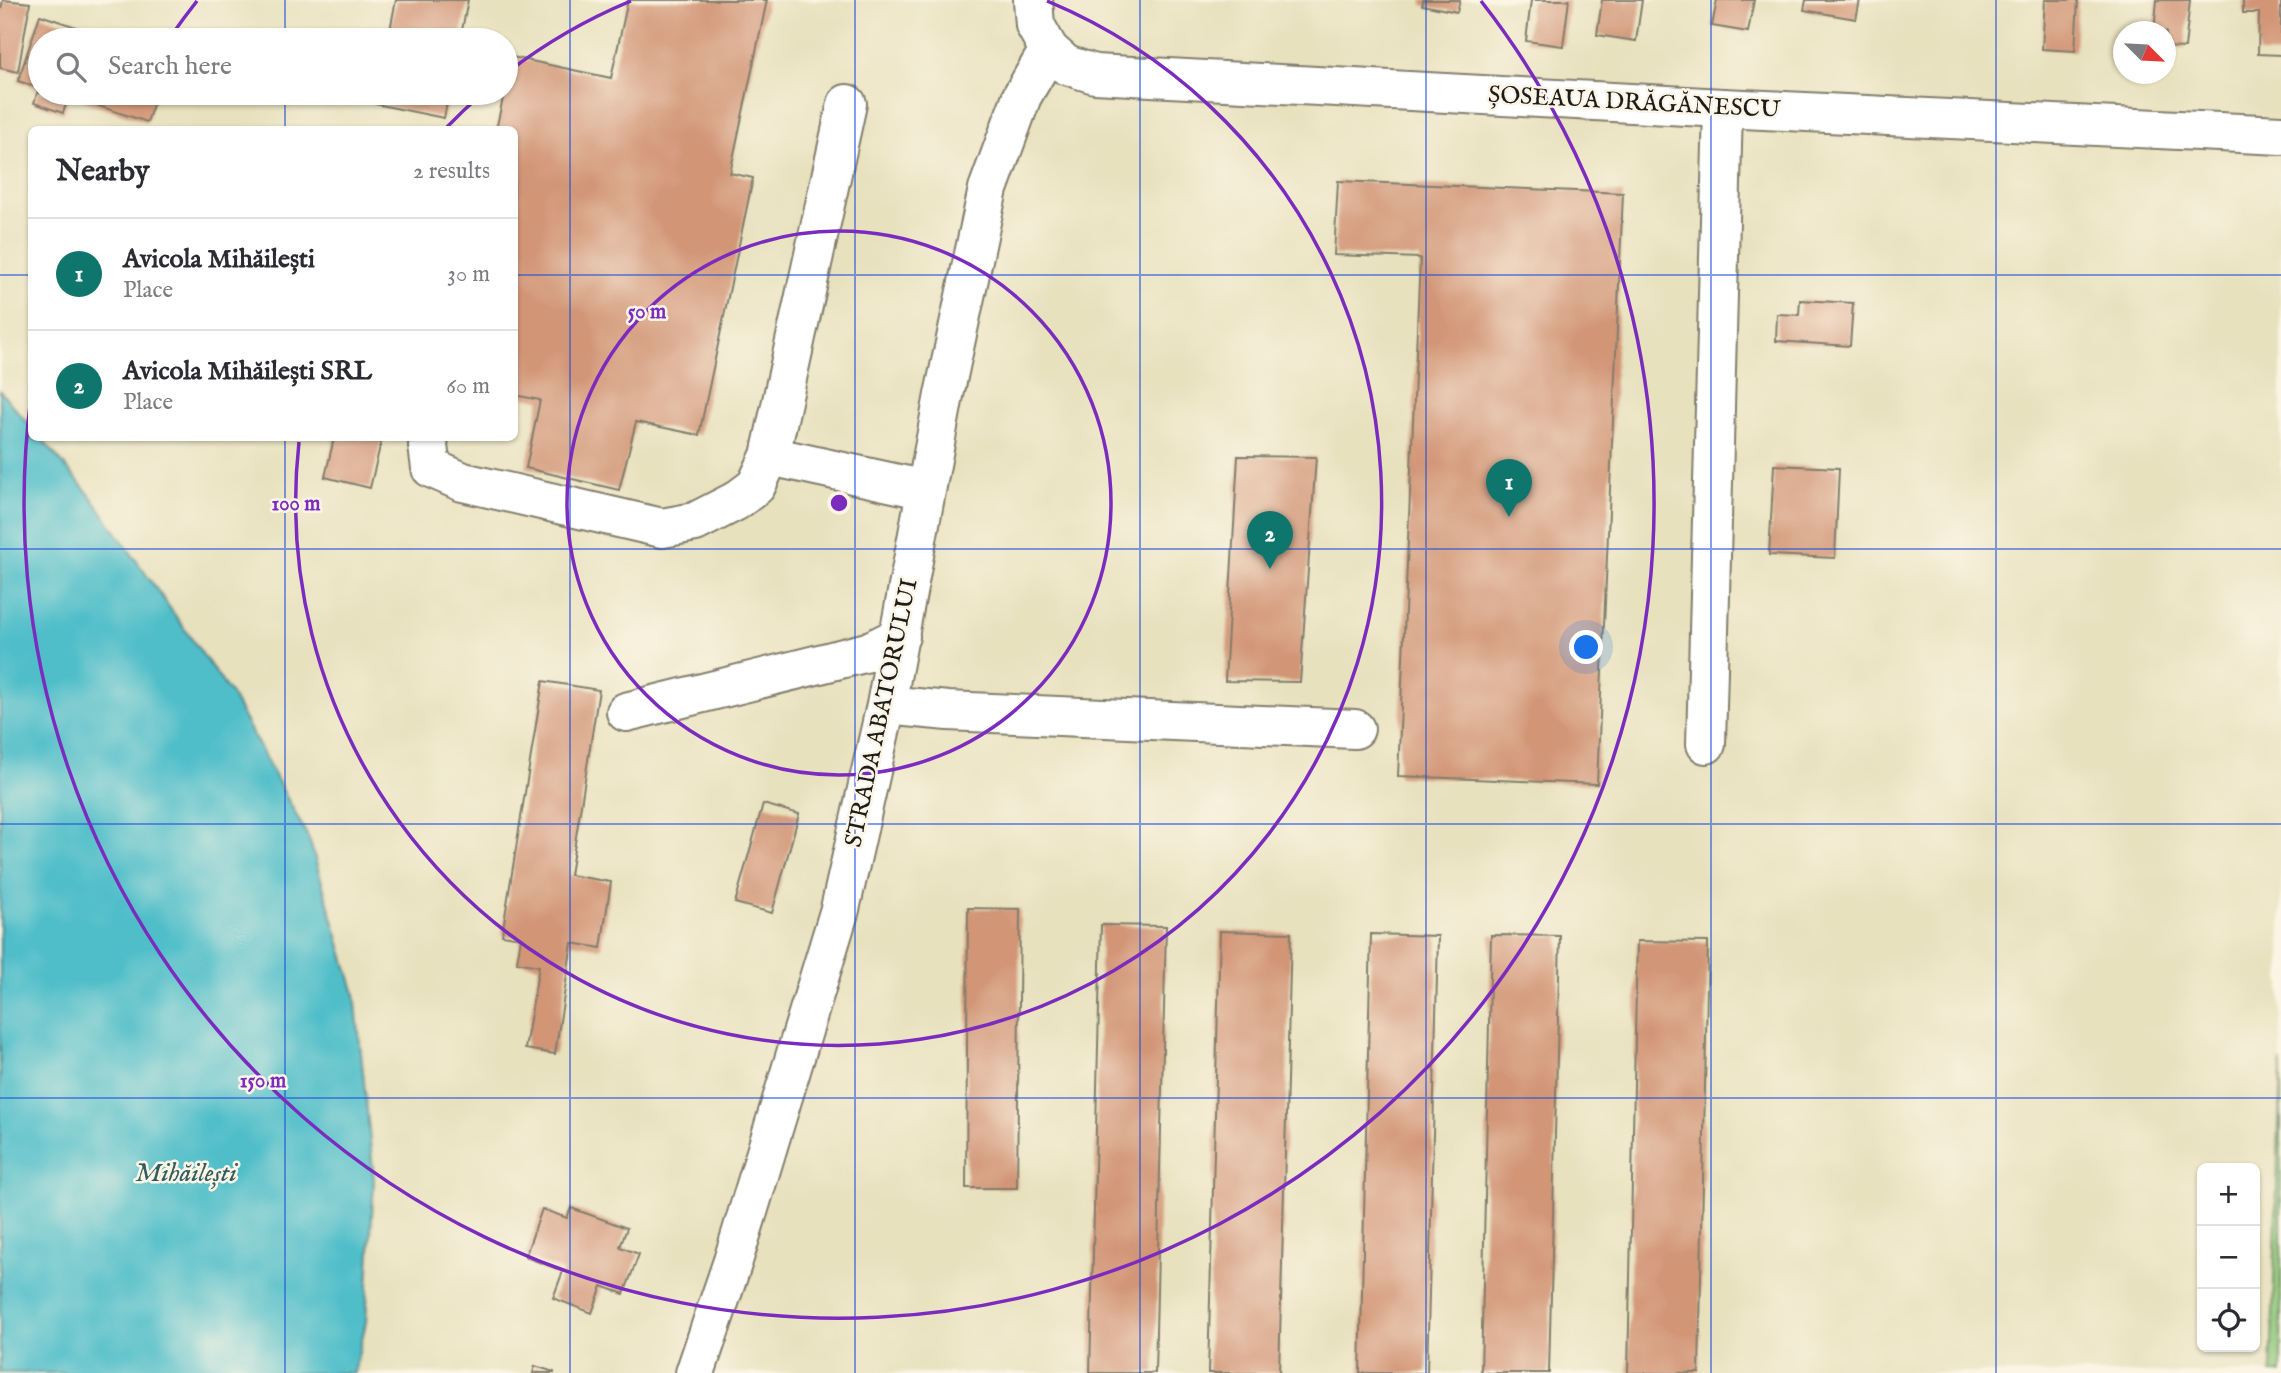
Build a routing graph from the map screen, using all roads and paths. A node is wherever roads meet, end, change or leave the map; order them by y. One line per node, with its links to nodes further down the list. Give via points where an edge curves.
1 (1033, 0): 2 (street, via 1035,25)
2 (1049, 50): 4 (street, ȘOSEAUA DRĂGĂNESCU, via 1066,65 1095,74); 8 (street, STRADA ABATORULUI, via 1022,96 988,189)
3 (847, 104): 7 (street)
4 (1723, 108): 5 (street, ȘOSEAUA DRĂGĂNESCU); 13 (street)
5 (2281, 135)
6 (429, 441): 7 (street, via 431,468 463,482 662,528 695,522 736,501 756,486)
7 (770, 456): 8 (street)
8 (926, 490): 9 (street, STRADA ABATORULUI)
9 (900, 636): 10 (street, STRADA ABATORULUI); 11 (street, via 868,652)
10 (886, 705): 12 (street); 14 (street, STRADA ABATORULUI, via 840,909)
11 (626, 712)
12 (1355, 729)
13 (1706, 744)
14 (695, 1373)

